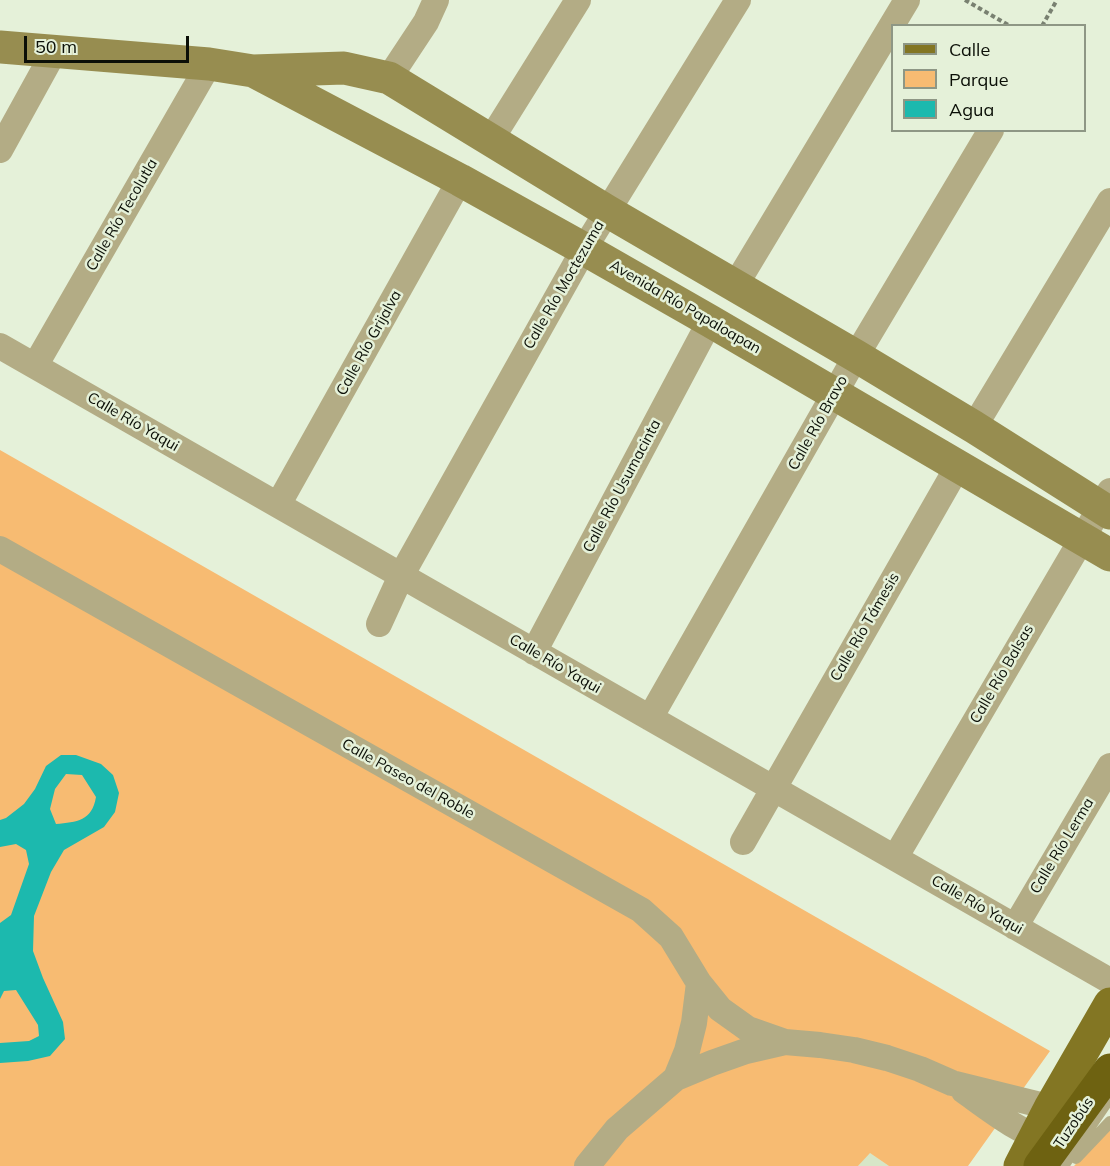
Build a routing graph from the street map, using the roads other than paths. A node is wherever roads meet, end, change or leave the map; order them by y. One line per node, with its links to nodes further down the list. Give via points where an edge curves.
1 (435, 0): 11 (street, via 426,22)
2 (578, 0): 13 (street)
3 (738, 0): 17 (street, Calle Río Moctezuma)
4 (907, 0): 5 (street)
5 (893, 24)
6 (891, 27): 19 (street)
7 (0, 47): 8 (street, Avenida Río Papaloapan)
8 (54, 52): 9 (street, Avenida Río Papaloapan); 14 (street)
9 (209, 64): 10 (street, Avenida Río Papaloapan); 23 (street, Calle Río Tecolutla)
10 (253, 71): 11 (street, Avenida Río Papaloapan, via 344,68); 15 (street, Avenida Río Papaloapan)
11 (389, 78): 13 (street, Avenida Río Papaloapan)
12 (990, 132): 22 (street, Calle Río Bravo)
13 (490, 141): 17 (street, Avenida Río Papaloapan)
14 (0, 150)
15 (460, 180): 18 (street, Avenida Río Papaloapan); 28 (street, Calle Río Grijalva)
16 (1110, 201): 25 (street)
17 (606, 211): 18 (street, Calle Río Moctezuma); 19 (street, Avenida Río Papaloapan)
18 (584, 249): 20 (street, Avenida Río Papaloapan); 32 (street, Calle Río Moctezuma)
19 (735, 286): 22 (street, Avenida Río Papaloapan)
20 (710, 321): 24 (street, Avenida Río Papaloapan); 34 (street, Calle Río Usumacinta)
21 (0, 346): 23 (street, Calle Río Yaqui)
22 (856, 356): 24 (street, Calle Río Bravo); 25 (street, Avenida Río Papaloapan)
23 (35, 366): 28 (street, Calle Río Yaqui)
24 (835, 394): 26 (street, Avenida Río Papaloapan); 35 (street, Calle Río Bravo)
25 (974, 427): 27 (street, Avenida Río Papaloapan)
26 (958, 466): 29 (street, Avenida Río Papaloapan); 37 (street, Calle Río Támesis)
27 (1107, 504): 29 (street, Calle Río Balsas)
28 (278, 506): 32 (street, Calle Río Yaqui)
29 (1082, 538): 31 (street, Avenida Río Papaloapan); 39 (street, Calle Río Balsas)
30 (0, 549): 42 (street, Calle Paseo del Roble, via 641,910 671,937)
31 (1110, 555)
32 (401, 576): 33 (street, Calle Río Moctezuma); 34 (street, Calle Río Yaqui)
33 (379, 624)
34 (534, 652): 35 (street, Calle Río Yaqui)
35 (650, 718): 37 (street, Calle Río Yaqui)
36 (1110, 766): 40 (street, Calle Río Lerma)
37 (772, 788): 38 (street, Calle Río Támesis); 39 (street, Calle Río Yaqui)
38 (742, 842)
39 (896, 858): 40 (street, Calle Río Yaqui)
40 (1015, 927): 41 (street, Calle Río Yaqui)
41 (1110, 981)
42 (699, 983): 44 (street, Calle Paseo del Roble, via 720,1009 748,1029); 46 (street, via 694,1023)
43 (1110, 1004): 49 (main road)
44 (785, 1042): 46 (street, via 746,1051); 49 (street, via 854,1050 920,1069 952,1083)
45 (1110, 1070): 49 (highway)
46 (676, 1078): 50 (street, via 617,1129)
47 (1110, 1097): 49 (lane, Tuzobús)
48 (1110, 1122): 49 (lane)
49 (1055, 1144): 51 (main road)
50 (587, 1166)
51 (1020, 1166)

